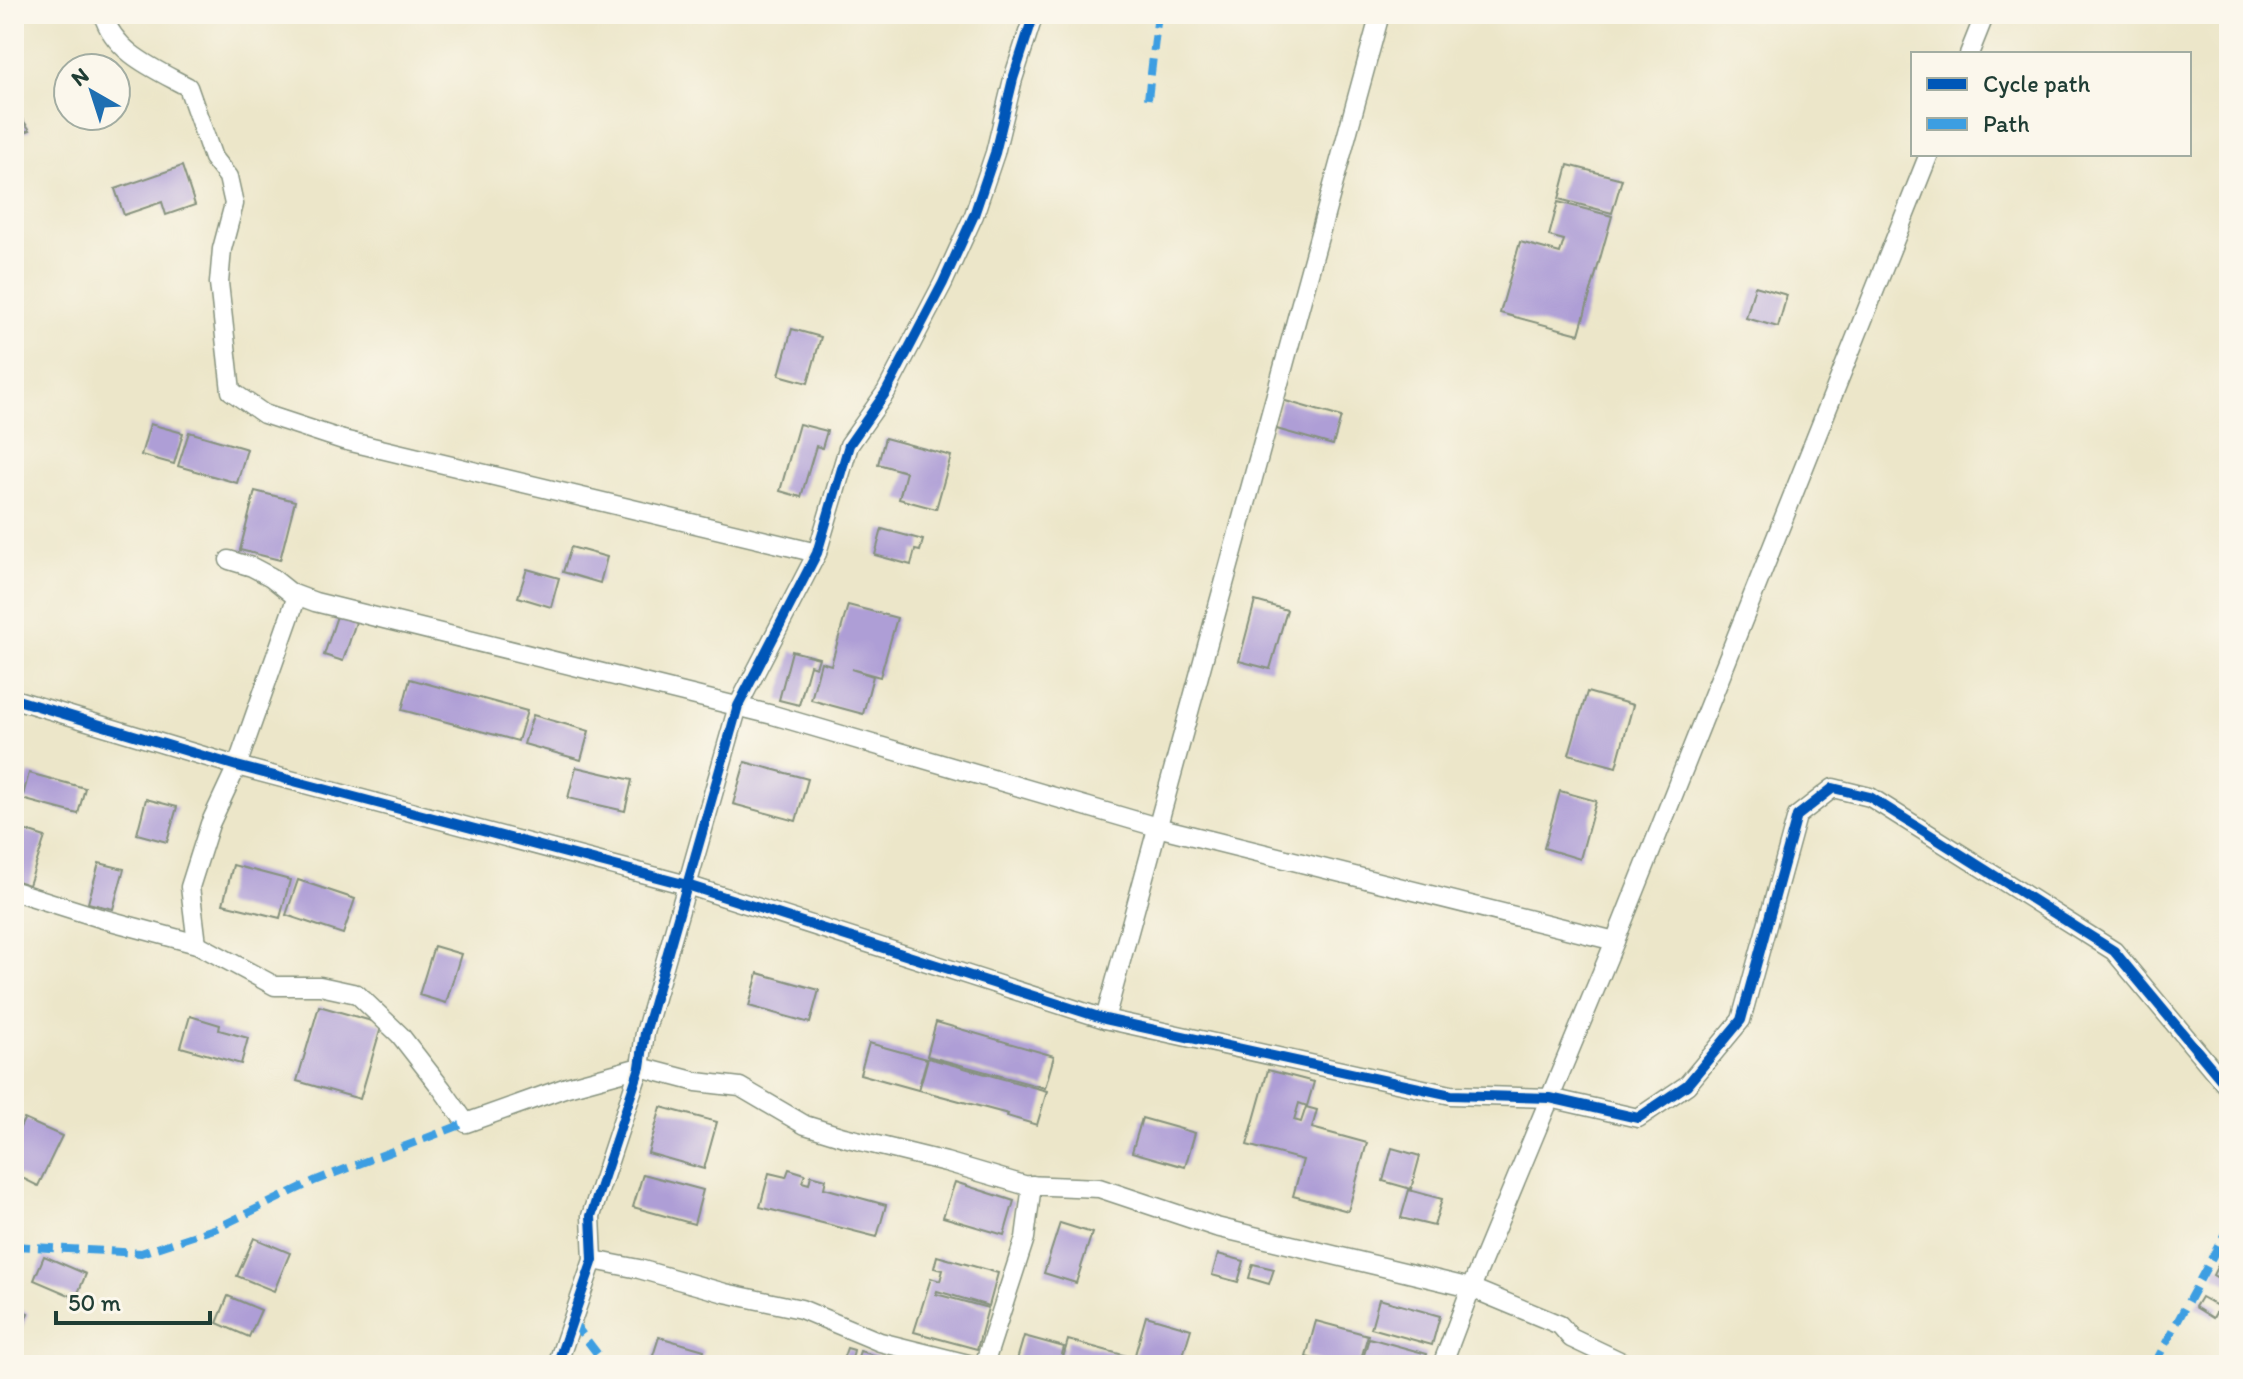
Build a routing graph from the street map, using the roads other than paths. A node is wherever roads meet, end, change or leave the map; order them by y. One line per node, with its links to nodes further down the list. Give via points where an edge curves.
1 (103, 14): 7 (street, via 107,29 135,58 188,87 213,158 228,177 234,204 219,283 231,391 264,414 343,440)
2 (1034, 14): 7 (street, via 974,215 886,392 849,445)
3 (1380, 14): 13 (street)
4 (1985, 14): 5 (street)
5 (1970, 52)
6 (1928, 156): 16 (street)
7 (817, 553): 11 (street)
8 (229, 560): 9 (street, via 261,572)
9 (297, 596): 11 (street); 12 (street)
10 (14, 699): 12 (street)
11 (738, 706): 13 (street); 14 (street)
12 (237, 766): 14 (street); 17 (street, via 210,824 190,887)
13 (1157, 827): 16 (street); 18 (street)
14 (687, 885): 18 (street); 19 (street)
15 (14, 891): 17 (street)
16 (1615, 941): 21 (street)
17 (197, 944): 19 (street, via 275,986 320,986 357,994 400,1035 466,1123)
18 (1105, 1019): 21 (street, via 1451,1095)
19 (640, 1067): 22 (street, via 740,1087 805,1125); 23 (street, via 591,1216)
20 (2229, 1089): 21 (street, via 2114,951 1870,797 1833,788 1797,816 1741,1020 1687,1085 1638,1118)
21 (1550, 1098): 24 (street)
22 (1032, 1185): 24 (street, via 1099,1188 1216,1227); 27 (street, via 1025,1238)
23 (593, 1260): 25 (street); 26 (street, via 801,1309 880,1342)
24 (1471, 1288): 28 (street); 29 (street, via 1560,1325 1571,1338)
25 (557, 1365)
26 (972, 1365)
27 (984, 1365)
28 (1442, 1365)
29 (1628, 1365)

